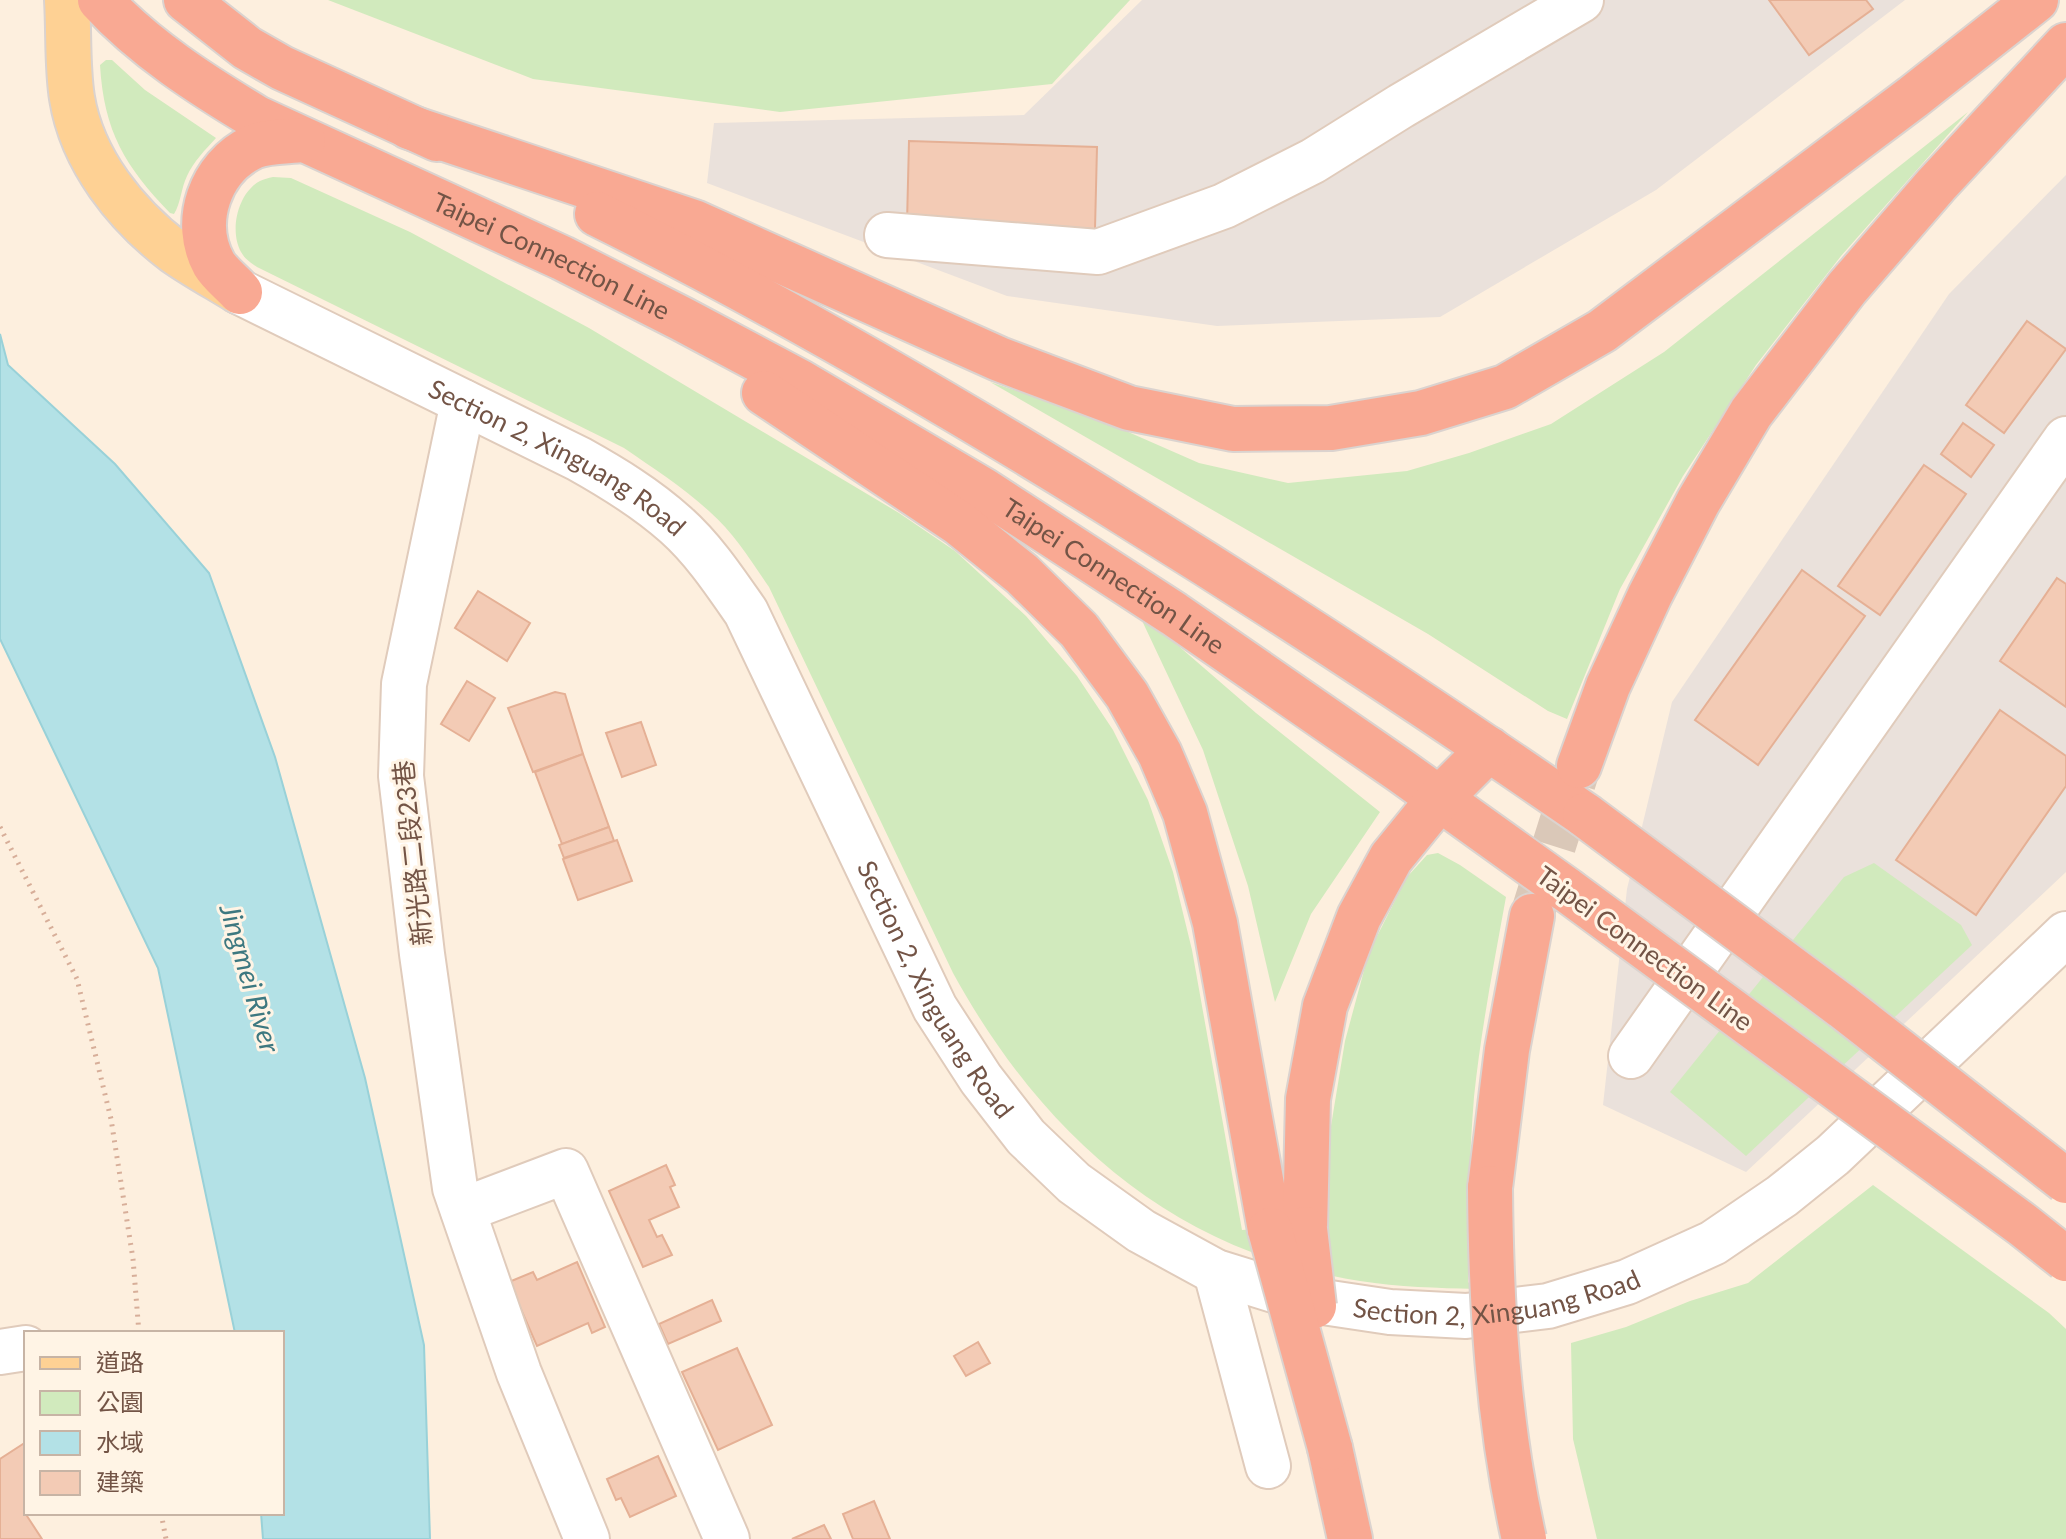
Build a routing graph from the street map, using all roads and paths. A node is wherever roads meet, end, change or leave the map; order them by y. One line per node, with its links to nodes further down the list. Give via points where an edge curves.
1 (67, 0): 11 (main road, Section 2, Xinguang Road, via 72,98 102,176 137,218 176,252)
2 (100, 0): 8 (highway, Taipei Connection Line, via 217,94)
3 (186, 0): 7 (highway, via 282,68)
4 (1581, 0): 9 (street, via 1313,161 1224,206 1098,252)
5 (2036, 0): 7 (highway, via 1602,331 1505,387 1421,413 1331,428 1233,429 1129,408 999,359 694,222)
6 (2066, 45): 15 (highway, via 1847,288 1751,413 1650,595)
7 (409, 127): 14 (highway, via 696,263 837,341 1214,569)
8 (303, 140): 10 (highway, Taipei Connection Line); 11 (highway, via 256,146 234,158 216,180 206,205 205,238 215,265)
9 (887, 235)
10 (562, 258): 16 (highway, Taipei Connection Line, via 800,382 983,490 1174,614); 23 (highway, via 960,524 1079,630 1127,695 1185,813)
11 (240, 292): 12 (street, Section 2, Xinguang Road)
12 (463, 402): 22 (street, 新光路二段23巷, via 404,684 401,776 426,985 455,1188); 25 (street, Section 2, Xinguang Road, via 630,488 678,527 714,566 746,612 935,1008 981,1079 1026,1137 1074,1183 1141,1231)
13 (2058, 467): 20 (street)
14 (1489, 749): 16 (highway); 21 (highway, bridge, via 1843,1007)
15 (1579, 766)
16 (1439, 799): 23 (highway, via 1391,858 1359,917 1325,1006); 24 (highway, Taipei Connection Line, bridge)
17 (0, 827): 26 (path, via 77,979 111,1119)
18 (1532, 916): 35 (highway, bridge, via 1507,1050 1490,1188 1499,1389)
19 (2066, 934): 25 (street, Section 2, Xinguang Road, via 1833,1155 1782,1196 1713,1243 1627,1282 1548,1306 1466,1316 1303,1299)
20 (1631, 1056)
21 (2066, 1181)
22 (463, 1210): 32 (street, 新光路二段23巷, via 519,1373); 33 (street, via 566,1171)
23 (1287, 1229): 34 (highway, bridge)
24 (2066, 1259)
25 (1216, 1272): 29 (street)
26 (139, 1331)
27 (24, 1348): 28 (street)
28 (0, 1352)
29 (1268, 1466)
30 (161, 1515): 31 (path)
31 (166, 1539)
32 (587, 1539)
33 (727, 1539)
34 (1350, 1539)
35 (1524, 1539)

